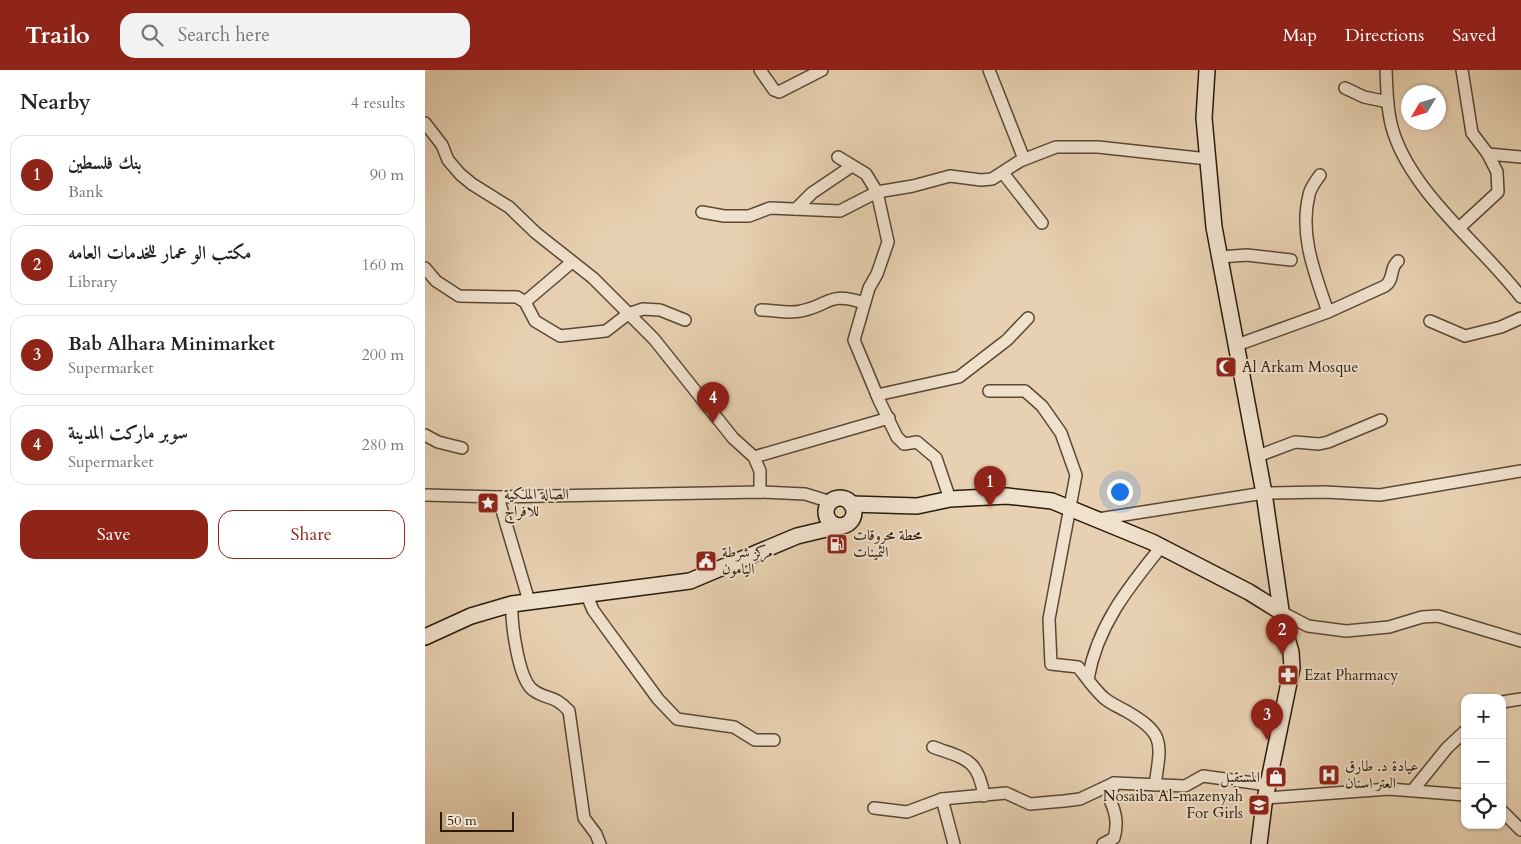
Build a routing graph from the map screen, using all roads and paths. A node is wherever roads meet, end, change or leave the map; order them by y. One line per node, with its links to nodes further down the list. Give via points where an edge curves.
1 (760, 70): 2 (street, via 779,92)
2 (822, 70)
3 (989, 70): 13 (street)
4 (1207, 70): 14 (street, via 1204,111)
5 (1386, 70): 8 (street)
6 (1462, 70): 10 (street, via 1472,133)
7 (1345, 88): 8 (street, via 1364,97)
8 (1388, 102): 22 (street, via 1394,134 1404,156)
9 (425, 123): 26 (street, via 460,174 509,207)
10 (1488, 154): 12 (street); 22 (street, via 1497,172 1498,192)
11 (837, 157): 15 (street)
12 (1521, 157)
13 (1024, 159): 14 (street, via 1056,147 1081,147); 16 (street)
14 (1208, 159): 23 (street)
15 (853, 166): 18 (street, via 866,174); 19 (street, via 812,193)
16 (1003, 174): 18 (street, via 987,180 942,177); 21 (street)
17 (1320, 175): 32 (street, via 1309,194 1305,233)
18 (877, 192): 19 (street, via 840,211); 30 (street, via 888,242)
19 (796, 209): 20 (street, via 771,208 749,216)
20 (702, 212)
21 (1042, 223)
22 (1459, 228): 28 (street, via 1503,273)
23 (1220, 257): 24 (street, via 1247,255); 38 (street)
24 (1291, 260)
25 (1398, 261): 32 (street, via 1387,284)
26 (572, 262): 29 (street); 33 (street, via 593,278)
27 (425, 268): 29 (street, via 436,281 459,296 517,297)
28 (1521, 297)
29 (525, 302): 33 (street, via 535,321 560,336 606,331)
30 (864, 303): 31 (street, via 830,298 801,311); 40 (street, via 854,340)
31 (761, 310)
32 (1328, 312): 38 (street)
33 (628, 314): 36 (street, via 643,309 660,310); 46 (street, via 654,339 733,438)
34 (1028, 318): 40 (street, via 1007,340 959,377)
35 (1521, 318): 37 (street, via 1465,336)
36 (685, 320)
37 (1430, 320)
38 (1237, 345): 45 (street)
39 (989, 390): 55 (street, via 1025,391 1057,426 1076,475)
40 (877, 395): 41 (street)
41 (889, 418): 46 (street); 52 (street, via 900,441 904,444 917,442 936,458)
42 (1381, 420): 45 (street, via 1328,442 1295,442)
43 (425, 435): 44 (street)
44 (462, 448)
45 (1258, 456): 49 (street)
46 (754, 457): 48 (street, via 761,471)
47 (1521, 470): 49 (street, via 1380,495)
48 (760, 492): 51 (street); 53 (street, via 805,494)
49 (1264, 493): 56 (street); 62 (street)
50 (425, 495): 51 (street)
51 (498, 497): 60 (street)
52 (949, 499): 54 (street, via 917,506); 55 (street, via 1025,496)
53 (831, 502): 54 (street, via 839,498); 57 (street, via 827,514 831,522)
54 (851, 504): 57 (street, via 853,517 847,524)
55 (1071, 507): 56 (street); 65 (street, via 1060,550 1049,619 1051,664 1078,667)
56 (1098, 519): 58 (street)
57 (839, 526): 59 (street, via 797,536 685,582)
58 (1161, 547): 62 (street); 65 (street, via 1109,616 1097,642)
59 (586, 593): 60 (street); 69 (street, via 593,610 658,699 677,719 734,727 755,740)
60 (529, 601): 61 (street)
61 (512, 604): 63 (street, via 471,616); 81 (street, via 511,622 525,680 533,690 559,700 569,711 584,818)
62 (1281, 612): 64 (street, via 1308,626 1346,631 1389,627 1422,617 1438,616); 74 (street, via 1292,668)
63 (425, 637)
64 (1521, 641)
65 (1088, 680): 72 (street, via 1103,698 1155,731 1159,751)
66 (1521, 699): 67 (street)
67 (1506, 701)
68 (1461, 735): 73 (street)
69 (774, 740)
70 (933, 747): 76 (street, via 971,762 981,778)
71 (1114, 783): 72 (street); 76 (street, via 1072,800 1030,804 1006,793); 83 (street, via 1110,800 1118,827 1114,838)
72 (1155, 785): 74 (street, via 1185,786 1203,776)
73 (1413, 790): 74 (street); 75 (street)
74 (1267, 792): 84 (street)
75 (1461, 795)
76 (984, 796): 77 (street)
77 (942, 799): 78 (street, via 907,812); 82 (street)
78 (874, 808)
79 (1506, 816): 80 (street)
80 (1521, 830)
81 (600, 844)
82 (954, 844)
83 (1103, 844)
84 (1259, 844)

